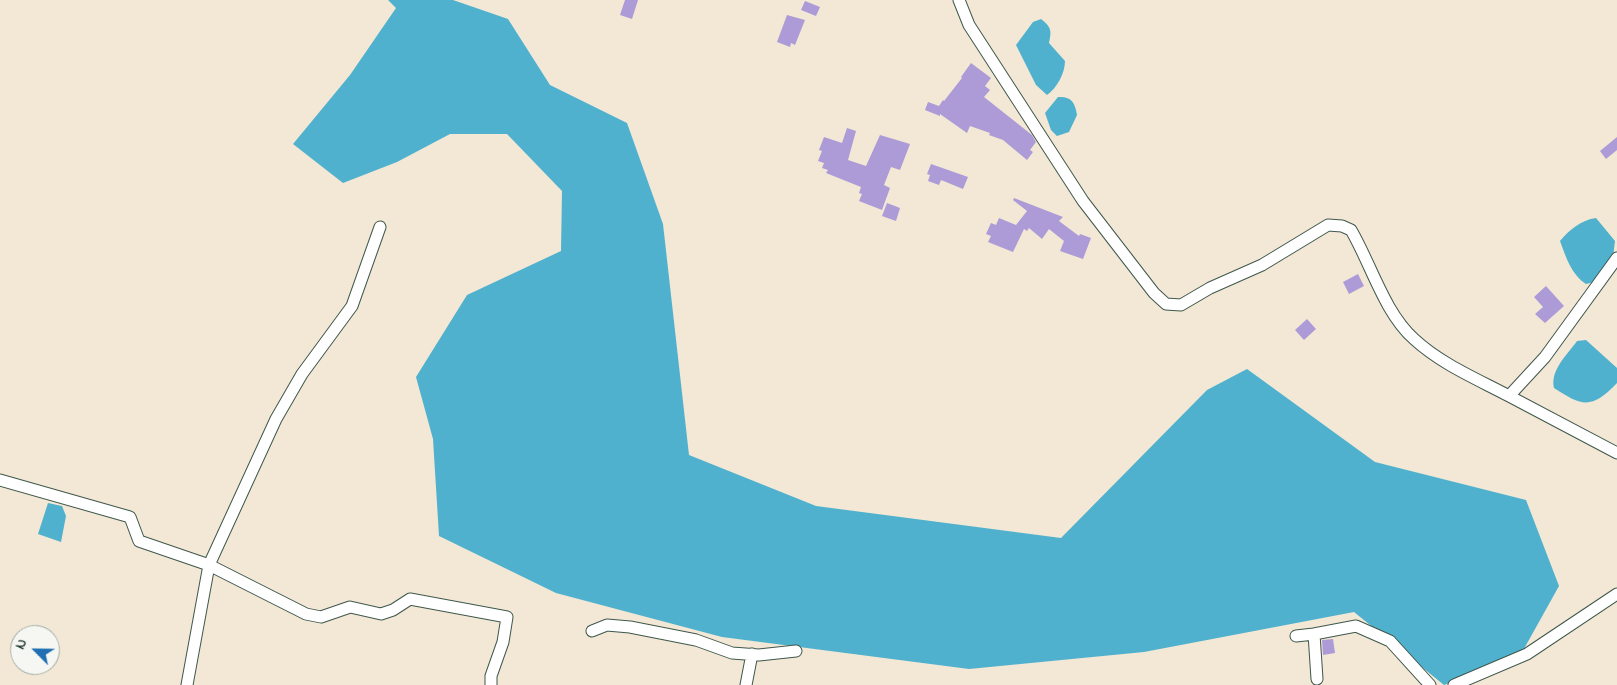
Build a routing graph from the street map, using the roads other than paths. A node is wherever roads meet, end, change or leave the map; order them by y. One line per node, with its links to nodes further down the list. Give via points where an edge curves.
1 (959, 0): 4 (street, via 969,25 1083,201 1166,304 1181,305 1262,265 1313,232 1328,225 1342,226 1351,230 1383,294 1413,338 1440,359)
2 (380, 227): 7 (street, via 352,306 302,374 276,419)
3 (1617, 258): 4 (street, via 1545,357)
4 (1509, 396): 5 (street)
5 (1617, 453)
6 (0, 480): 7 (street, via 130,517 139,541)
7 (209, 566): 15 (street); 16 (street, via 306,614 321,617 350,607 381,614 410,599 507,617)
8 (1617, 594): 19 (street, via 1527,654)
9 (592, 631): 13 (street, via 607,625 630,627 696,640 732,654)
10 (1314, 634): 11 (street); 14 (street); 18 (street, via 1356,626 1390,641)
11 (1296, 636)
12 (796, 652): 13 (street)
13 (752, 654): 17 (street)
14 (1317, 679)
15 (187, 685)
16 (491, 685)
17 (746, 685)
18 (1430, 685)
19 (1454, 685)

